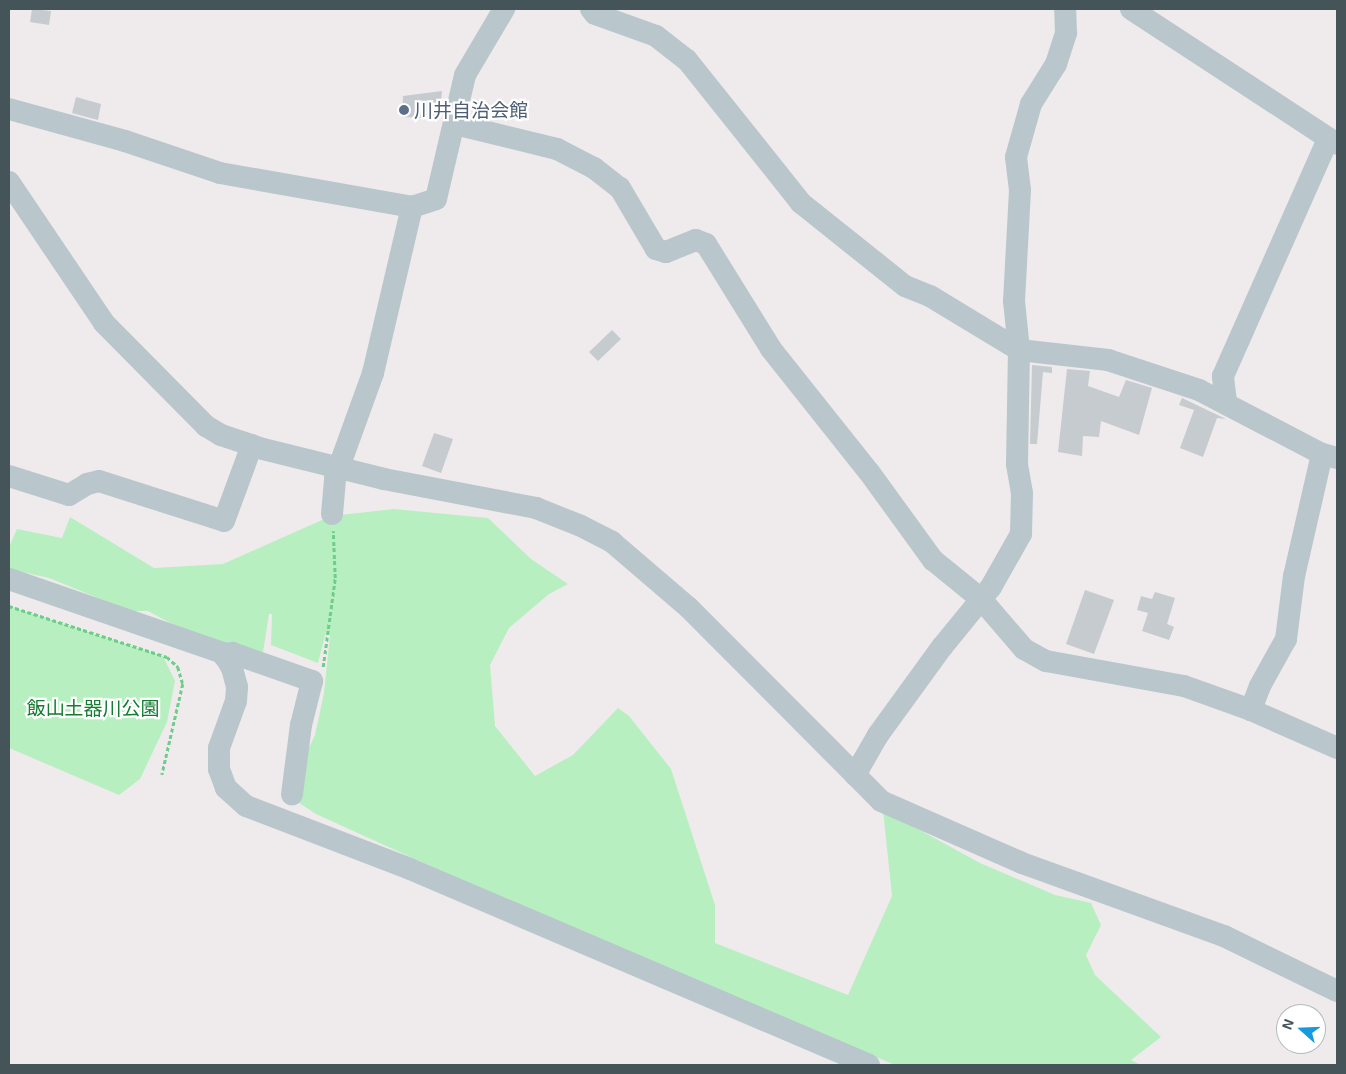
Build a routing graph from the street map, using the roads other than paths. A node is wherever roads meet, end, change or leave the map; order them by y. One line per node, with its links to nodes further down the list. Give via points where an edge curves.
1 (504, 9): 6 (street, via 465,75)
2 (591, 9): 10 (street, via 594,14 656,36 687,60 801,203 854,247 905,286 930,296)
3 (1065, 9): 10 (street, via 1066,33 1056,64 1031,104 1016,157 1020,190 1014,301)
4 (1131, 9): 7 (street)
5 (9, 109): 9 (street, via 125,141 220,173)
6 (455, 124): 9 (street, via 436,199); 18 (street, via 557,149 594,168 620,188 656,249 666,252 681,249 696,240 706,244 771,348 870,472 933,560)
7 (1333, 141): 11 (street, via 1223,376)
8 (9, 182): 12 (street, via 104,323 206,426)
9 (412, 207): 14 (street, via 373,373)
10 (1019, 350): 11 (street, via 1108,360); 18 (street, via 1017,464 1022,492 1021,534)
11 (1226, 402): 13 (street)
12 (252, 445): 14 (street); 15 (street, via 224,521 99,481 69,495)
13 (1330, 456): 20 (street, via 1294,576 1286,639 1260,686)
14 (340, 466): 16 (street, via 335,478); 22 (street, via 384,479 536,508 612,542 689,608)
15 (9, 476)
16 (332, 514)
17 (9, 579): 19 (street)
18 (981, 598): 20 (street, via 1024,649 1046,661 1184,686); 22 (street, via 878,735)
19 (224, 656): 23 (street, via 232,653 312,681 301,725); 25 (street, via 232,668 237,687 236,701 219,748 219,769 226,788 246,806 410,869)
20 (1251, 710): 21 (street)
21 (1337, 748)
22 (855, 775): 24 (street, via 881,801 927,824 1022,864 1188,921 1256,950)
23 (292, 794)
24 (1337, 991)
25 (869, 1065)

